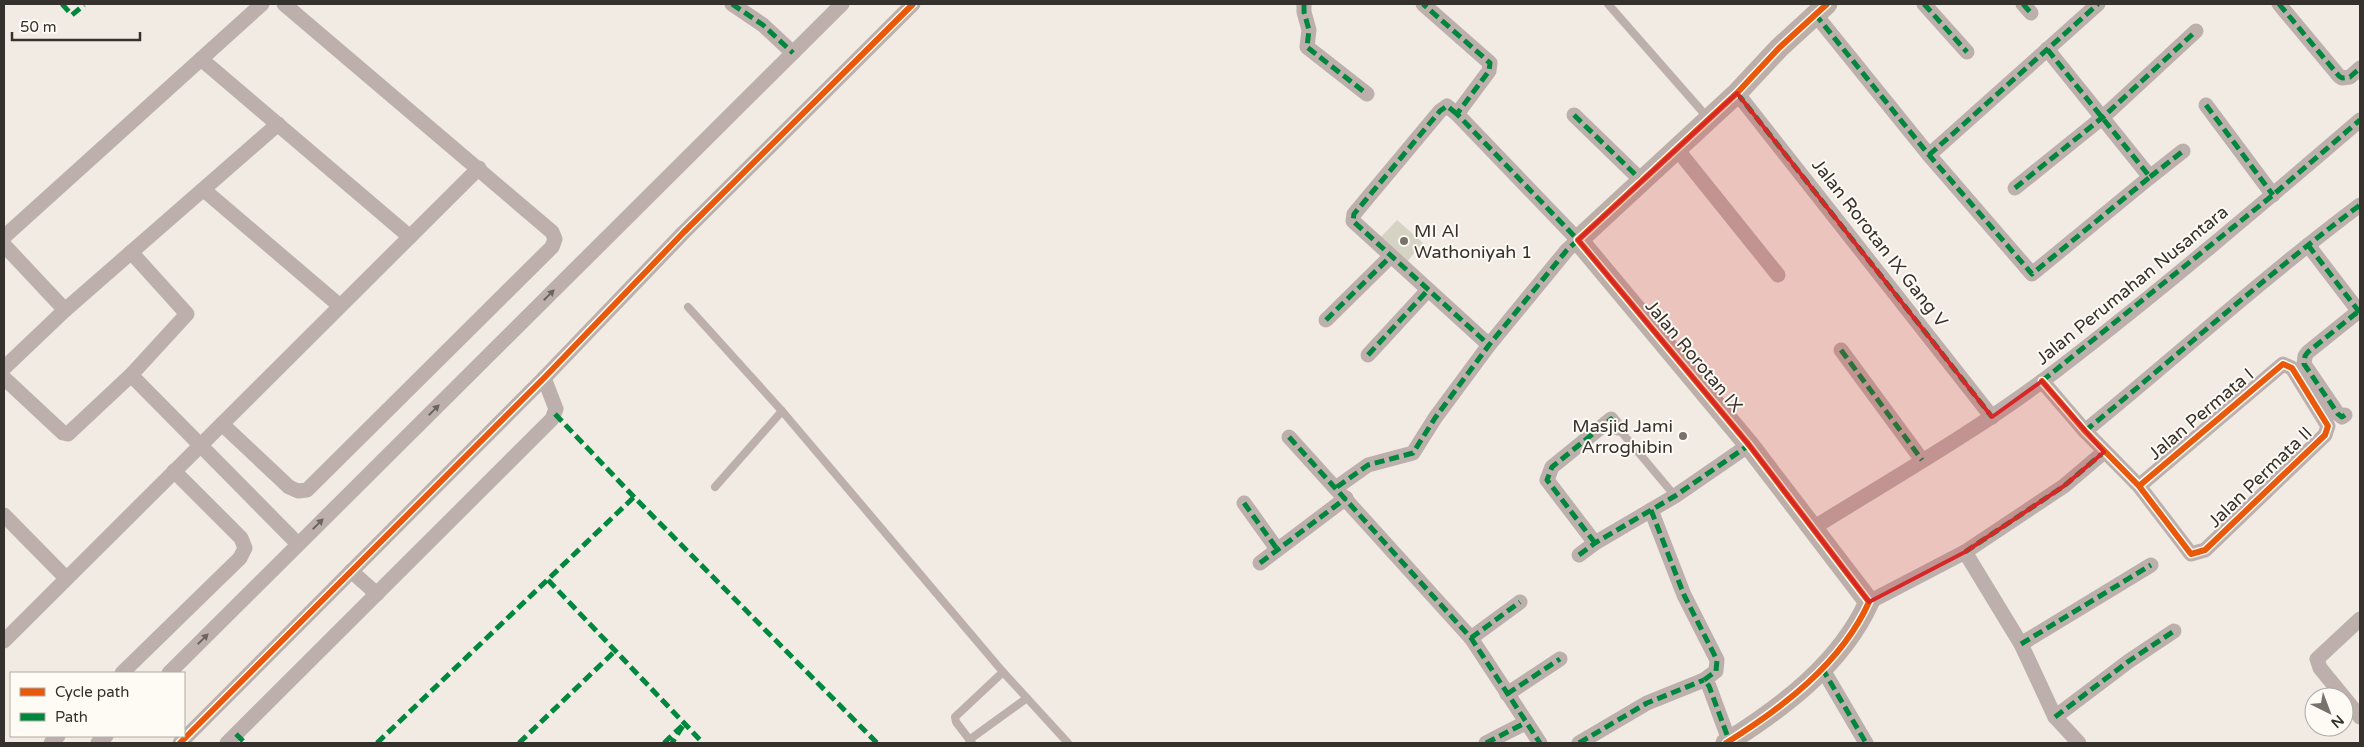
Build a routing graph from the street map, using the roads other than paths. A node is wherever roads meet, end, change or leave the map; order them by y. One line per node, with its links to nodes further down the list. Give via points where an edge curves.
1 (262, 4): 17 (street)
2 (284, 4): 31 (street)
3 (732, 4): 16 (street, via 763,25)
4 (842, 4): 16 (street)
5 (913, 4): 59 (street, via 684,232)
6 (1304, 4): 20 (street, via 1309,30 1307,47)
7 (1423, 4): 22 (street, via 1489,61 1490,68)
8 (1608, 4): 25 (lane)
9 (1924, 4): 15 (street)
10 (2098, 4): 14 (street)
11 (2279, 4): 18 (street, via 2339,76 2350,77)
12 (1821, 9): 19 (street); 30 (street)
13 (2196, 31): 24 (street)
14 (2047, 49): 24 (street); 30 (street)
15 (1967, 52)
16 (793, 53): 82 (street, one-way to 16)
17 (201, 59): 27 (street); 38 (street)
18 (2360, 68)
19 (1737, 93): 25 (street); 63 (street, Jalan Rorotan IX Gang V)
20 (1367, 94)
21 (2206, 105): 36 (street)
22 (1457, 114): 40 (street); 44 (street, via 1450,107 1444,107 1354,214 1354,223)
23 (1574, 115): 33 (street)
24 (2103, 117): 32 (street); 34 (street)
25 (1708, 118): 28 (street)
26 (2360, 120): 36 (street, Jalan Perumahan Nusantara)
27 (278, 124): 35 (street); 39 (street)
28 (1676, 148): 33 (street); 45 (street)
29 (2183, 152): 32 (street)
30 (1929, 155): 32 (street, via 2027,271 2034,274)
31 (479, 168): 39 (street); 64 (street, via 552,232 555,239 552,247 307,490 298,492 289,487)
32 (2150, 177)
33 (1641, 180): 40 (street)
34 (2015, 188)
35 (204, 190): 43 (street); 47 (street)
36 (2273, 195): 60 (street, Jalan Perumahan Nusantara)
37 (2360, 205): 42 (street)
38 (4, 237)
39 (410, 237): 47 (street)
40 (1578, 240): 52 (street); 69 (street, Jalan Rorotan IX)
41 (4, 245): 49 (street)
42 (2308, 245): 50 (street); 66 (street)
43 (131, 252): 49 (street); 57 (street, via 187,314)
44 (1391, 256): 46 (street); 51 (street)
45 (1778, 275)
46 (1428, 290): 52 (street); 54 (street)
47 (340, 306): 64 (street)
48 (688, 307): 61 (lane)
49 (65, 310): 56 (street)
50 (2360, 312): 62 (street, via 2308,352 2304,359 2304,364 2338,414)
51 (1326, 320)
52 (1489, 345): 75 (street, via 1413,453 1368,466)
53 (1841, 350): 71 (street)
54 (1368, 355)
55 (2283, 364): 73 (street, Jalan Permata I); 85 (street, Jalan Permata II, via 2292,368 2326,421 2328,431 2205,550)
56 (4, 368)
57 (131, 375): 58 (street, via 68,434 63,433); 68 (street)
58 (4, 378)
59 (544, 378): 89 (street); 91 (street, via 556,414)
60 (2036, 385): 63 (street, Jalan Perumahan Nusantara); 66 (street, Jalan Perumahan Nusantara)
61 (782, 411): 74 (lane); 103 (lane)
62 (2345, 415)
63 (1992, 417): 71 (street, Jalan Perumahan Nusantara)
64 (222, 424): 68 (street)
65 (1618, 428): 76 (lane); 81 (street, via 1611,418 1552,467 1547,480)
66 (2085, 430): 70 (street, Jalan Perumahan Nusantara)
67 (1289, 436): 75 (street)
68 (200, 445): 72 (street); 82 (street)
69 (1749, 445): 76 (street); 80 (street, Jalan Rorotan IX)
70 (2104, 452): 73 (street, Jalan Perumahan Nusantara); 84 (street, via 2064,486)
71 (1922, 460): 80 (street, Jalan Perumahan Nusantara)
72 (174, 471): 90 (street); 101 (street, via 241,538 244,548 240,558)
73 (2139, 486): 85 (street, Jalan Perumahan Nusantara)
74 (715, 488)
75 (1341, 492): 83 (street); 96 (street)
76 (1675, 496): 78 (street)
77 (1244, 502): 83 (street)
78 (1651, 510): 81 (street); 104 (street, via 1684,595 1717,660 1716,671)
79 (4, 515): 90 (street)
80 (1813, 528): 93 (street, Jalan Rorotan IX)
81 (1595, 543): 86 (street)
82 (298, 544): 102 (street, one-way to 82)
83 (1277, 549): 87 (street)
84 (1965, 552): 93 (street); 98 (street)
85 (2191, 554)
86 (1579, 555)
87 (1260, 563)
88 (2151, 565): 98 (street)
89 (351, 571): 91 (street); 111 (street)
90 (66, 578): 97 (street)
91 (377, 594): 112 (street)
92 (1520, 602): 96 (street)
93 (1870, 602): 100 (street, via 1853,630)
94 (2360, 619): 108 (street, via 2317,659 2320,668)
95 (2174, 631): 107 (street)
96 (1471, 638): 105 (street)
97 (4, 641)
98 (2021, 644): 107 (street)
99 (1560, 659): 105 (street)
100 (1822, 668): 117 (street, via 1782,706); 118 (street)
101 (123, 672)
102 (170, 672)
103 (1003, 672): 106 (lane); 110 (lane, via 955,717)
104 (1704, 680): 116 (street, via 1647,703); 117 (street, via 1709,686)
105 (1507, 694): 109 (street)
106 (1026, 698): 110 (lane); 113 (lane)
107 (2055, 717): 119 (street)
108 (2360, 717)
109 (1525, 722): 114 (street); 115 (street)
110 (971, 742)
111 (180, 743)
112 (227, 743)
113 (1068, 743)
114 (1486, 743)
115 (1540, 743)
116 (1578, 743)
117 (1728, 743)
118 (1866, 743)
119 (2079, 743)

